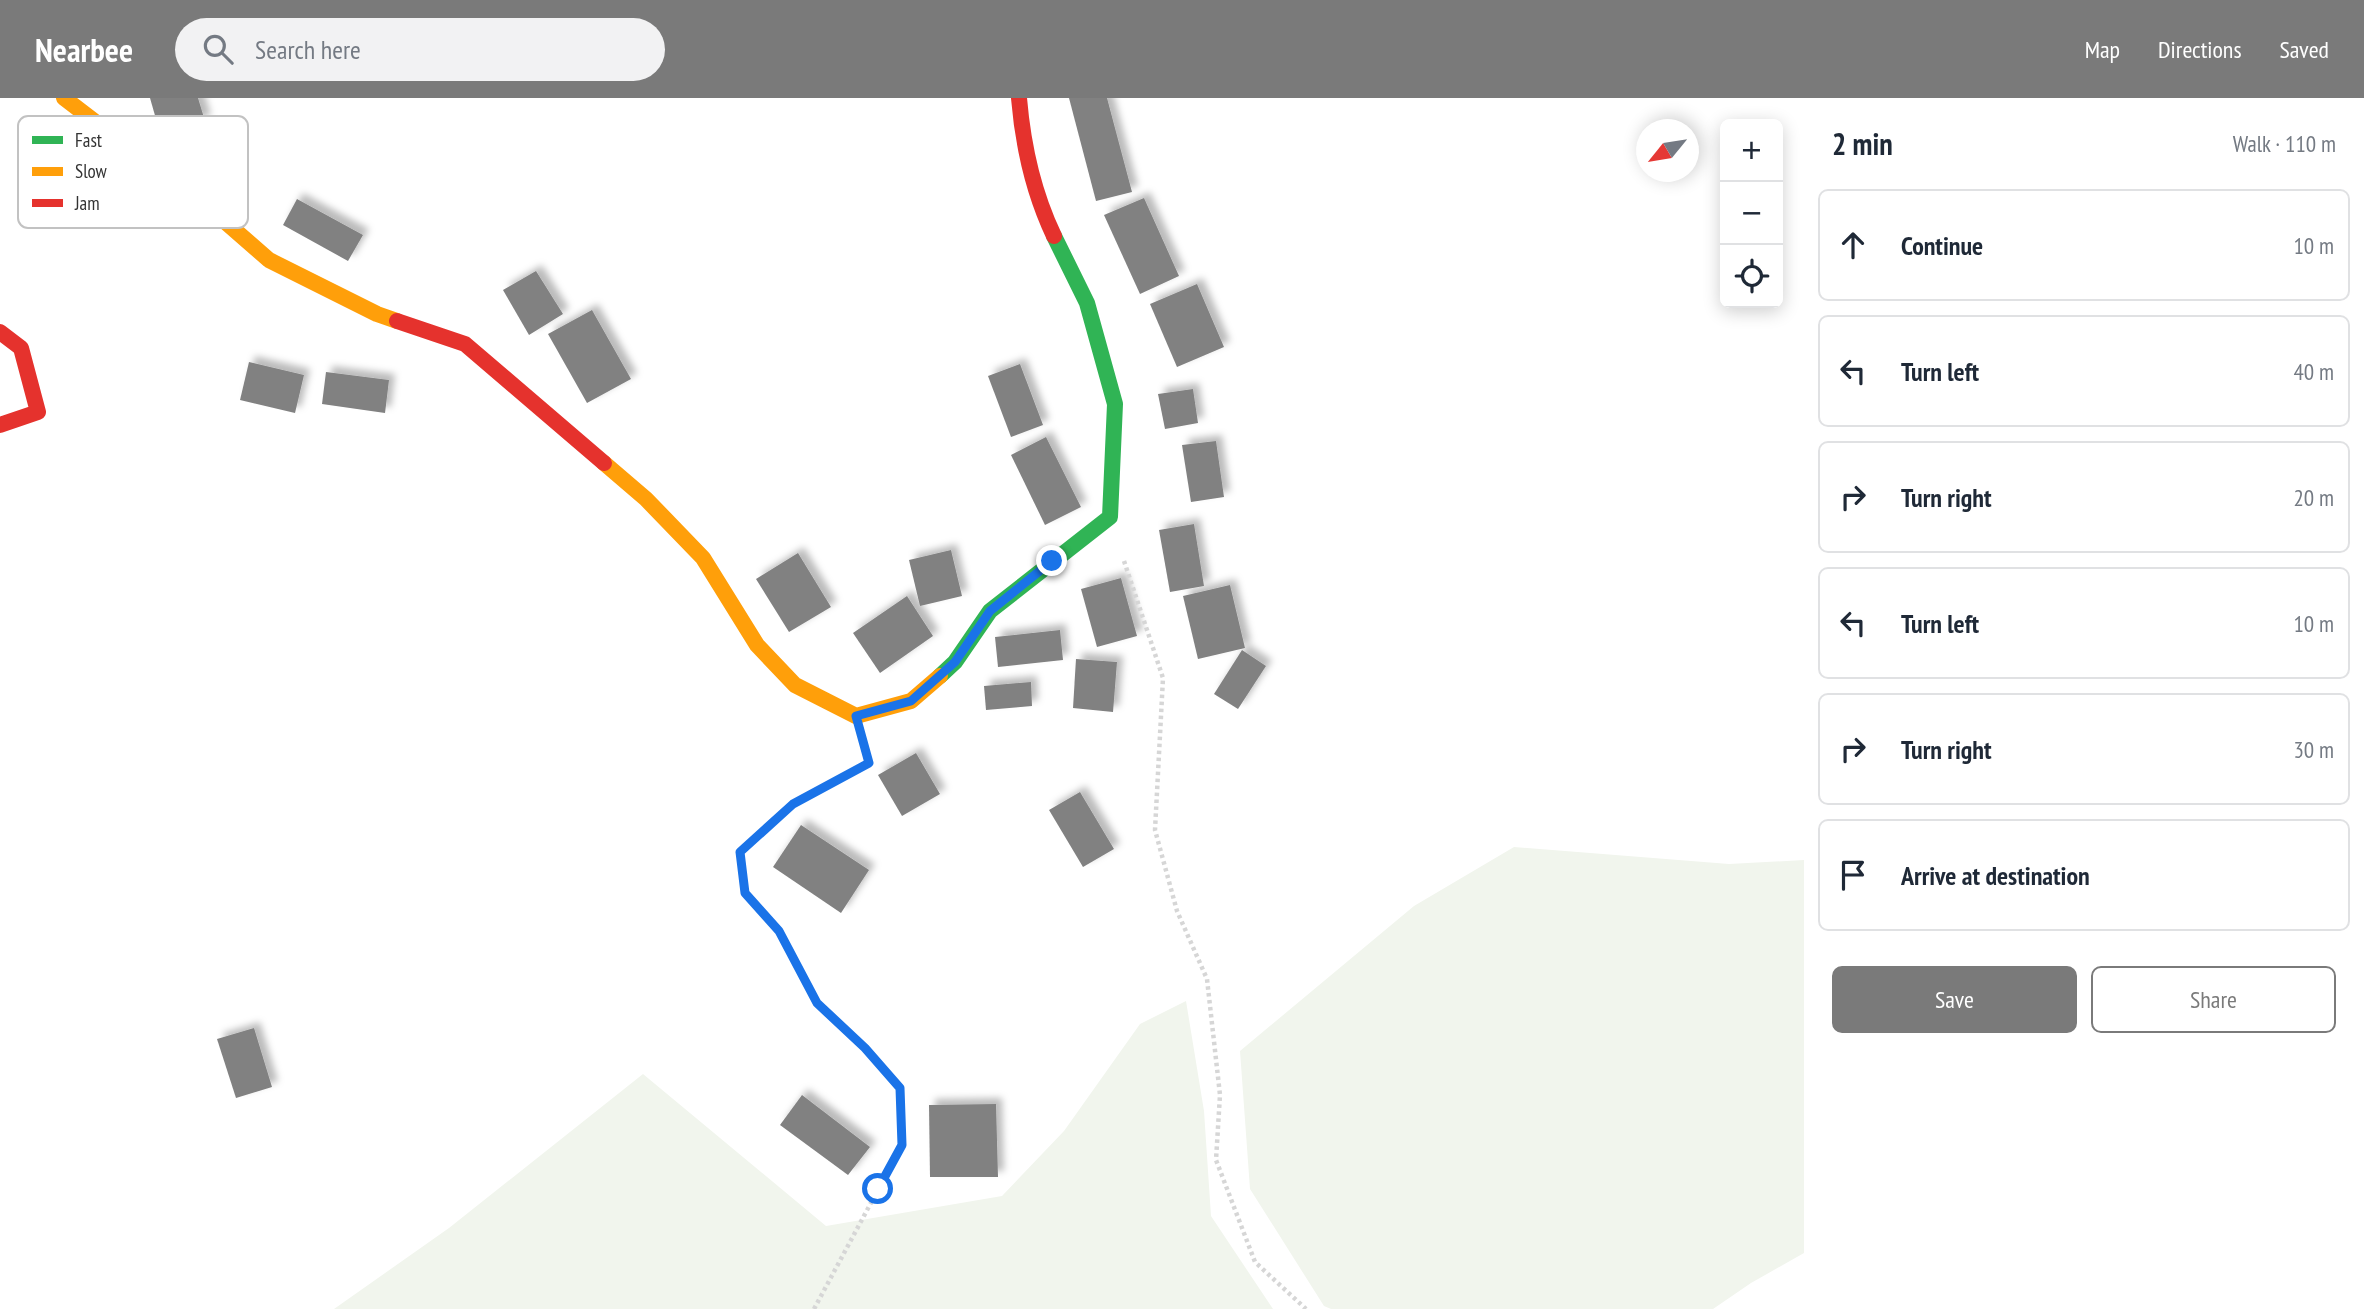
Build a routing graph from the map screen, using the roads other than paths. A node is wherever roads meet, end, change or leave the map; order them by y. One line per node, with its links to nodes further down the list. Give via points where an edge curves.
1 (64, 98): 3 (street)
2 (1019, 98): 4 (street, via 1023,142 1041,208 1087,303 1115,404 1110,517 990,611 955,662 911,701 856,716 795,685 757,645 703,558 646,499 465,344 377,314 269,261)
3 (88, 116)
4 (232, 228)
5 (0, 332): 6 (street, via 21,348 38,412)
6 (0, 425)

